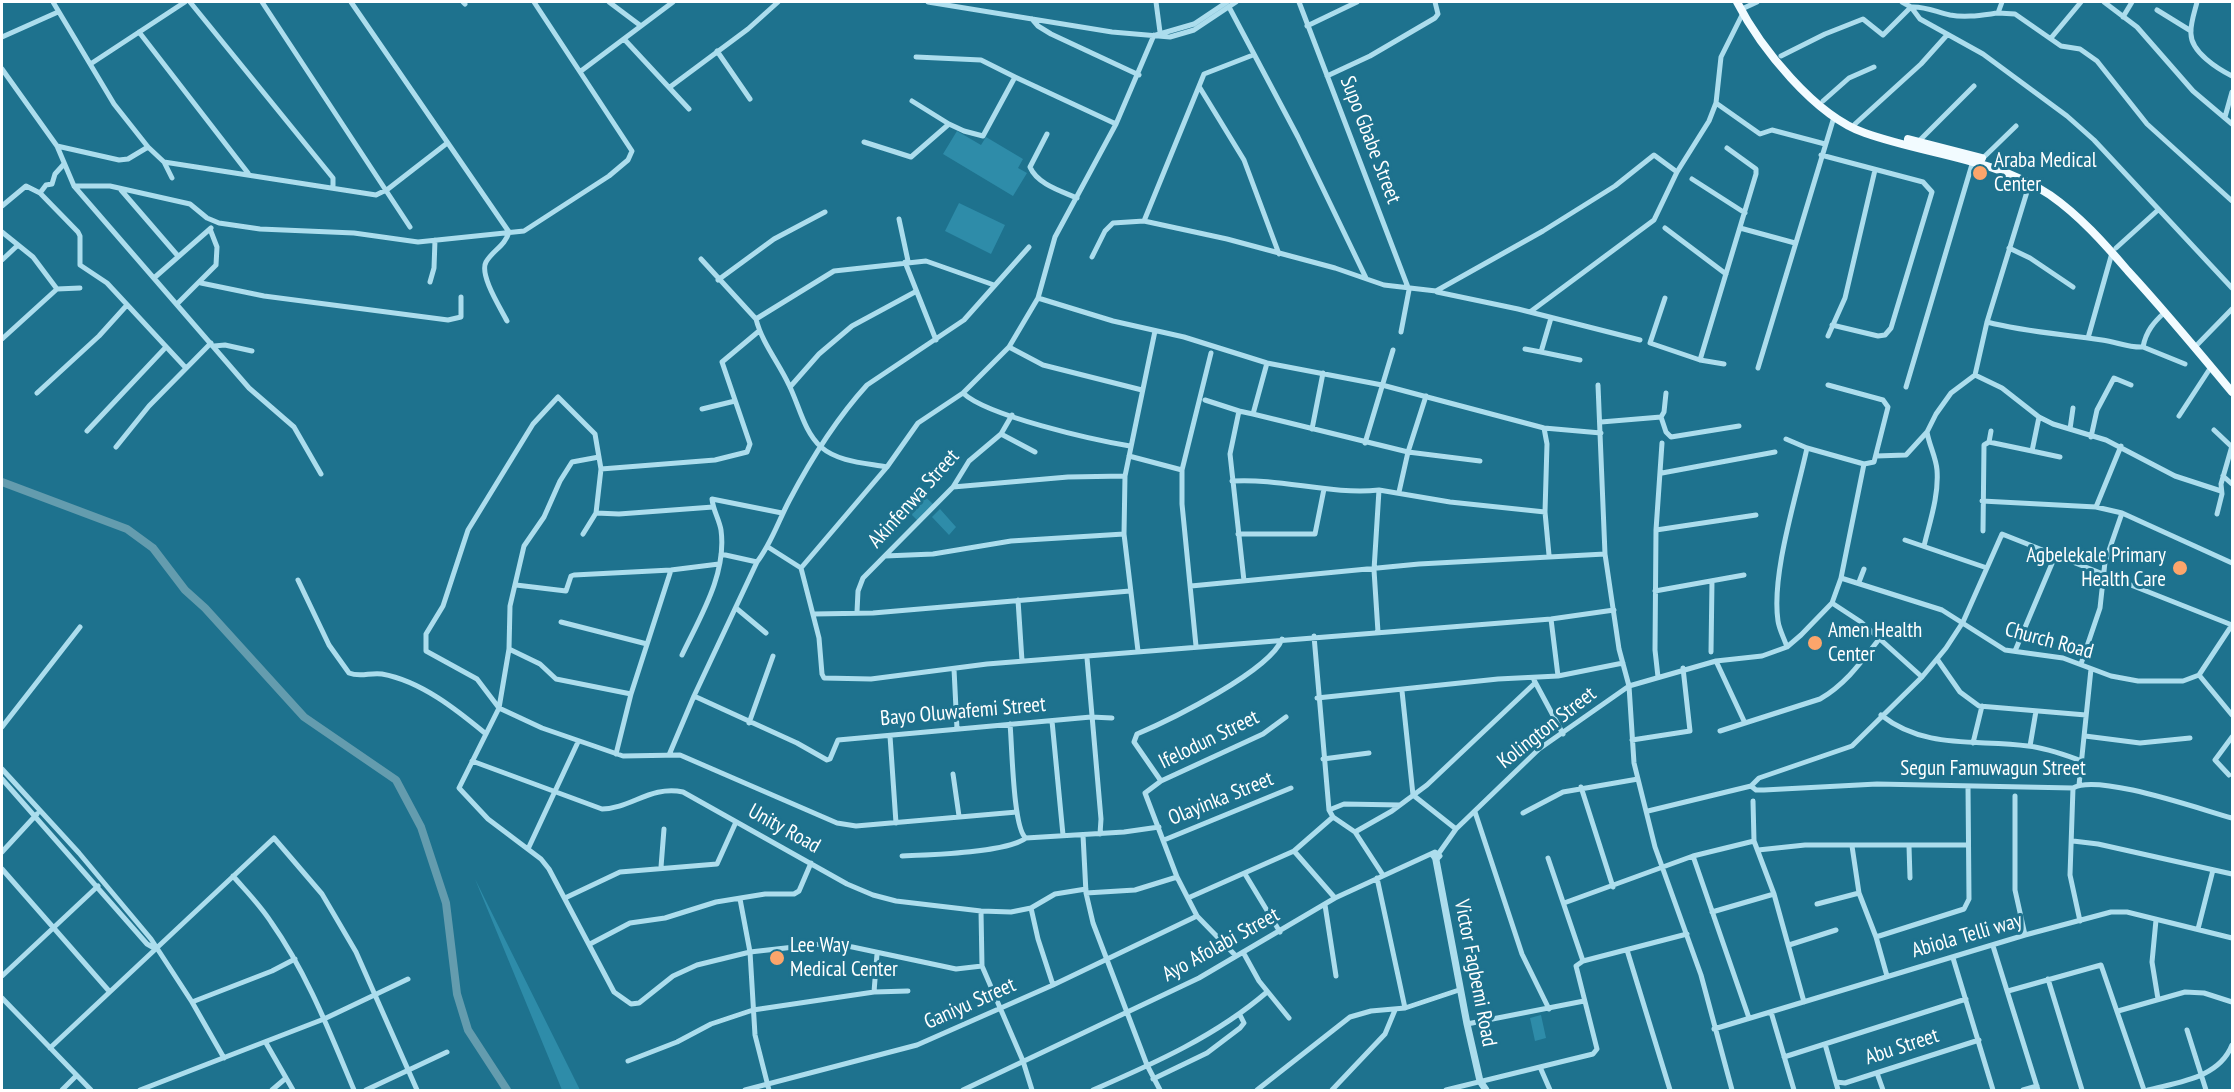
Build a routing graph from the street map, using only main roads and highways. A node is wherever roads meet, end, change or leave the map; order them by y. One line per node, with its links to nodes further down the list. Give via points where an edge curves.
1 (1741, 6): 2 (main road, via 1823,101 1855,124); 2 (main road, via 1782,66 1834,117 1863,132)
2 (1918, 144): 3 (main road, via 2030,182 2082,220); 3 (main road, via 1983,158 2019,172 2080,212)
3 (2114, 250): 4 (main road); 4 (main road)
4 (2197, 346): 5 (main road); 6 (main road)
5 (2232, 384)
6 (2232, 392)

